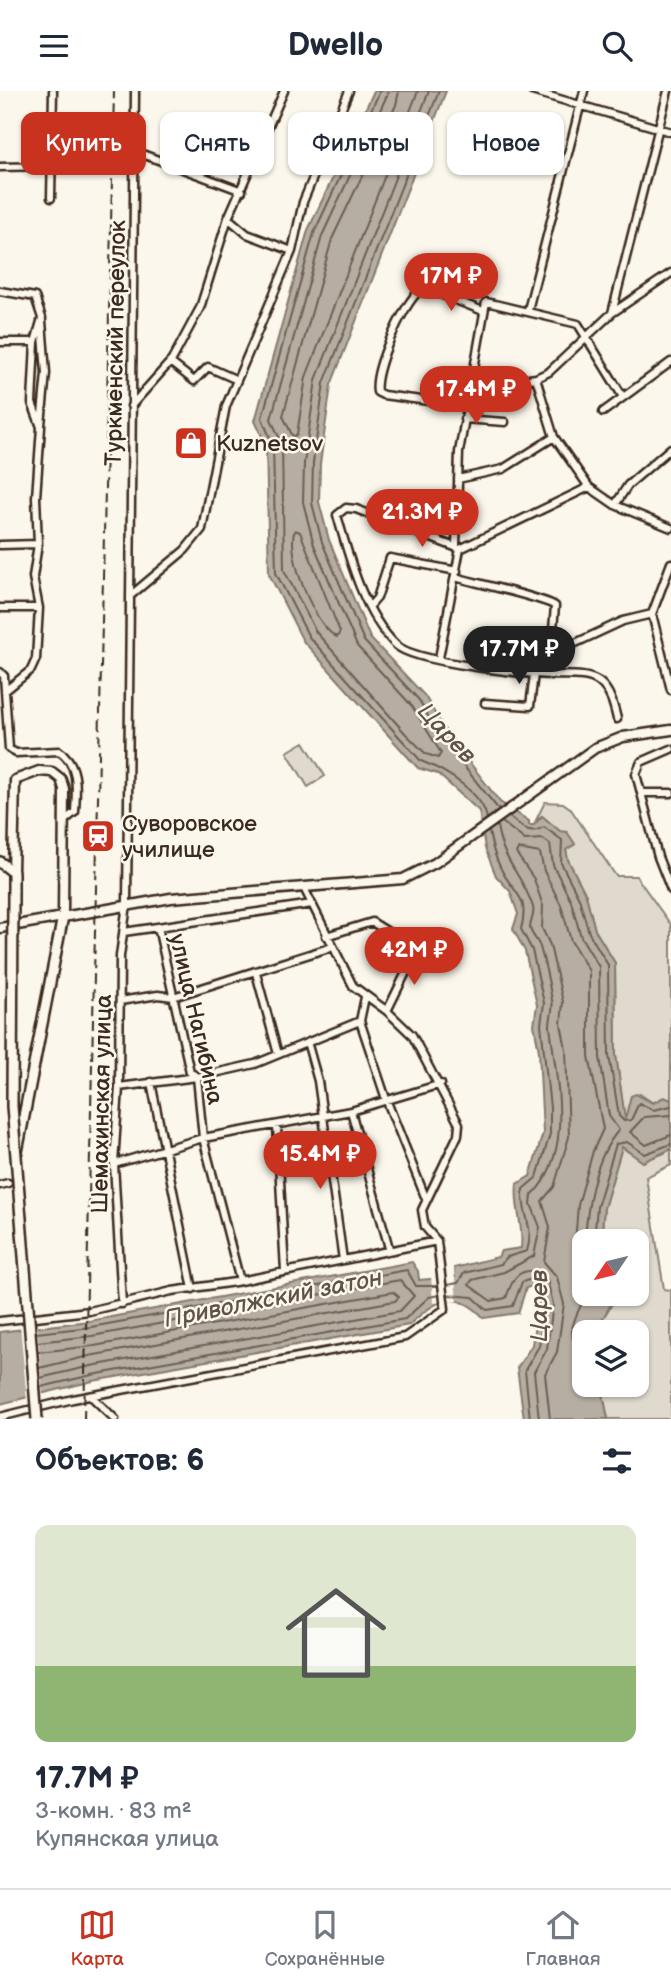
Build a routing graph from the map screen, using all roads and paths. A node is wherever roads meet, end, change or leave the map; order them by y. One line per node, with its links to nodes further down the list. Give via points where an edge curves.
1 (53, 91): 9 (street)
2 (135, 91): 10 (street, Туркменский переулок)
3 (284, 91): 18 (street)
4 (349, 91): 21 (street, via 303,202)
5 (532, 91): 8 (street)
6 (584, 91): 8 (street)
7 (668, 91): 11 (street)
8 (580, 105): 11 (street); 24 (street)
9 (53, 112)
10 (135, 112)
11 (659, 129): 12 (street); 26 (street)
12 (671, 132)
13 (146, 155): 18 (street)
14 (0, 166): 15 (street)
15 (21, 166)
16 (52, 175): 19 (street)
17 (134, 175): 38 (street, Туркменский переулок)
18 (242, 191): 20 (street)
19 (51, 198)
20 (228, 218): 21 (street, via 247,234); 31 (street, via 200,308)
21 (292, 251): 33 (street)
22 (671, 273): 26 (street)
23 (0, 291): 27 (street, via 35,297)
24 (528, 310): 25 (street, via 486,302); 28 (street, via 578,324)
25 (483, 311): 35 (street); 37 (street, via 420,290 377,373 377,392 383,395)
26 (612, 313): 28 (street)
27 (42, 318): 30 (street); 42 (street, via 46,359)
28 (586, 337): 34 (street); 36 (street)
29 (0, 342): 30 (street)
30 (35, 342): 42 (street, via 32,403)
31 (170, 362): 33 (street, via 194,381 208,367); 38 (street)
32 (671, 362): 36 (street)
33 (235, 379): 54 (street, via 199,534)
34 (536, 379): 35 (street); 43 (street)
35 (469, 387): 37 (street)
36 (623, 397): 39 (street)
37 (467, 405): 40 (street)
38 (131, 406): 54 (street, Туркменский переулок)
39 (603, 411)
40 (464, 419): 41 (street); 45 (street)
41 (505, 422)
42 (41, 427): 49 (street)
43 (554, 437): 45 (street, via 503,469); 46 (street)
44 (671, 448): 47 (street, via 628,485)
45 (458, 479): 51 (street)
46 (589, 487): 47 (street); 51 (street)
47 (615, 505): 48 (street)
48 (671, 529)
49 (38, 544): 50 (street); 57 (street, via 33,577)
50 (0, 545)
51 (458, 548): 53 (street); 55 (street, via 371,514 346,508 339,511 340,528)
52 (671, 563): 58 (street)
53 (456, 574): 55 (street, via 390,558 377,599); 59 (street, via 511,594 548,600 555,606); 60 (street)
54 (130, 596): 79 (street, Туркменский переулок)
55 (370, 606): 60 (street, via 398,647 415,656)
56 (0, 608): 57 (street)
57 (38, 608): 66 (street, via 35,665)
58 (652, 614): 59 (street, via 623,621); 61 (street)
59 (552, 654): 64 (street)
60 (439, 658): 63 (street)
61 (668, 660): 65 (street)
62 (0, 672): 66 (street)
63 (534, 674): 64 (street); 67 (street, via 530,706)
64 (550, 675): 68 (street, via 596,680 610,695)
65 (671, 690)
66 (5, 691): 70 (street)
67 (485, 703)
68 (617, 719)
69 (671, 730): 77 (main road, via 611,740 585,754 435,863 403,879)
70 (4, 737): 74 (street, via 14,753 59,751 69,761 76,784 75,810)
71 (671, 749): 72 (street, via 638,765)
72 (641, 793): 73 (street); 78 (street)
73 (671, 793)
74 (64, 821): 76 (main road, via 64,789 57,775 46,771 15,780); 81 (main road)
75 (0, 862): 76 (main road)
76 (13, 872): 108 (main road, bridge)
77 (304, 888): 79 (main road); 80 (street)
78 (671, 890)
79 (127, 904): 81 (main road); 84 (street, Шемахинская улица)
80 (312, 904): 82 (street); 85 (street)
81 (63, 916): 83 (main road); 108 (main road, bridge)
82 (158, 927): 84 (street); 90 (street, улица Нагибина)
83 (0, 928)
84 (124, 932): 92 (street, Шемахинская улица)
85 (326, 936): 86 (street); 87 (street, via 372,922)
86 (332, 947): 89 (street); 91 (street, via 353,986)
87 (417, 950): 88 (street); 93 (street)
88 (430, 954)
89 (256, 973): 90 (street); 96 (street)
90 (173, 996): 92 (street); 97 (street, улица Нагибина, via 190,1072)
91 (365, 997): 93 (street); 94 (street)
92 (120, 1001): 100 (street, Шемахинская улица)
93 (387, 1011): 99 (street, via 412,1035)
94 (360, 1021): 95 (street); 101 (street)
95 (308, 1045): 96 (street); 103 (street)
96 (278, 1054): 97 (street)
97 (197, 1077): 98 (street); 105 (street, улица Нагибина)
98 (151, 1082): 100 (street); 106 (street)
99 (441, 1084): 101 (street); 109 (street, via 459,1129)
100 (119, 1087): 107 (street, Шемахинская улица)
101 (386, 1099): 102 (street); 109 (street)
102 (351, 1111): 103 (street); 111 (street)
103 (324, 1118): 104 (street); 112 (street)
104 (277, 1126): 105 (street); 113 (street)
105 (203, 1139): 106 (street); 114 (street, улица Нагибина)
106 (164, 1148): 107 (street); 115 (street)
107 (114, 1164): 116 (street, Шемахинская улица)
108 (15, 1168): 120 (main road, bridge)
109 (426, 1199): 110 (street, via 423,1221)
110 (437, 1241): 111 (street); 118 (street, via 445,1306 405,1337)
111 (389, 1248): 112 (street)
112 (343, 1260): 113 (street)
113 (285, 1271): 114 (street)
114 (240, 1281): 115 (street)
115 (193, 1289): 116 (street)
116 (122, 1304): 117 (street)
117 (0, 1321)
118 (92, 1397): 119 (street); 121 (street)
119 (0, 1417)
120 (37, 1419)
121 (115, 1419)

